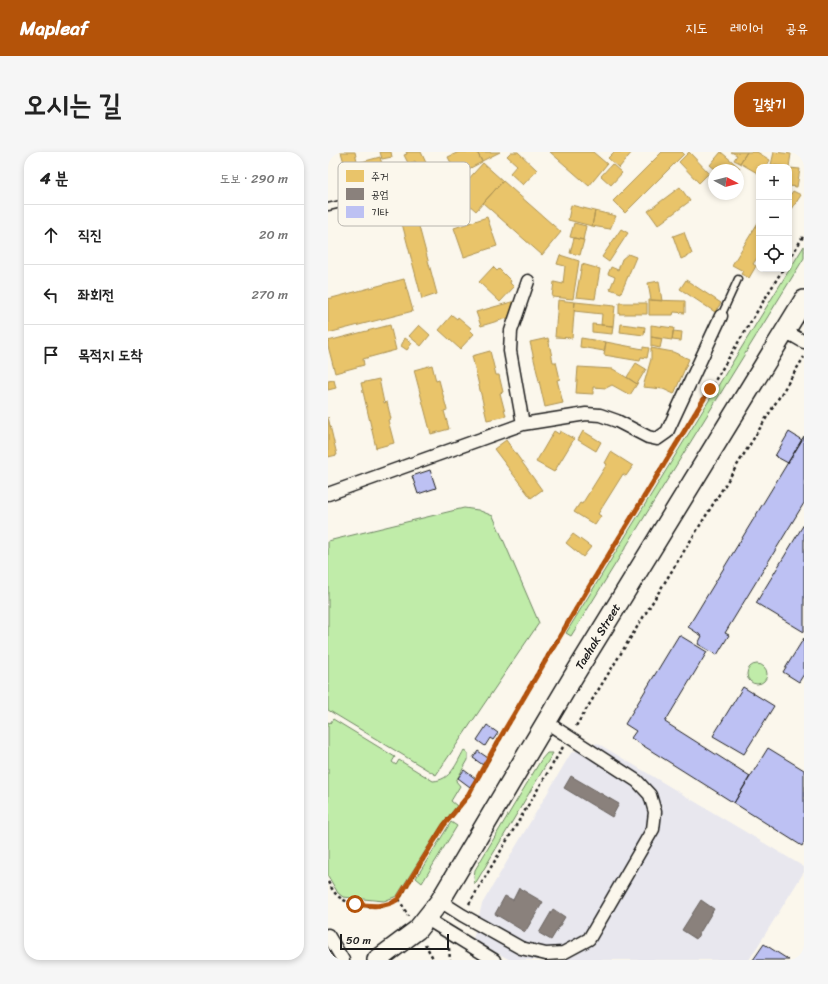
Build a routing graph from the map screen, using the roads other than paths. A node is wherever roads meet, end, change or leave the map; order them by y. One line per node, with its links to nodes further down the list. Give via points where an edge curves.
1 (338, 205): 2 (lane)
2 (328, 207)
3 (738, 278): 6 (lane)
4 (528, 281): 9 (street, via 511,331 510,351)
5 (804, 300): 7 (main road, Taehak Street)
6 (721, 316): 9 (street, via 667,432 657,439 600,414)
7 (785, 331): 8 (street); 11 (main road, Taehak Street)
8 (804, 342)
9 (523, 424): 10 (street)
10 (328, 494)
11 (546, 722): 12 (main road, Taehak Street); 12 (street, via 637,781 650,795 655,812 653,828 589,939 564,953 546,954 521,948)
12 (440, 901): 13 (main road, Taehak Street)
13 (427, 919): 16 (main road, Taehak Street, via 417,930); 17 (street)
14 (328, 935): 15 (street)
15 (343, 960)
16 (377, 960)
17 (494, 960)

